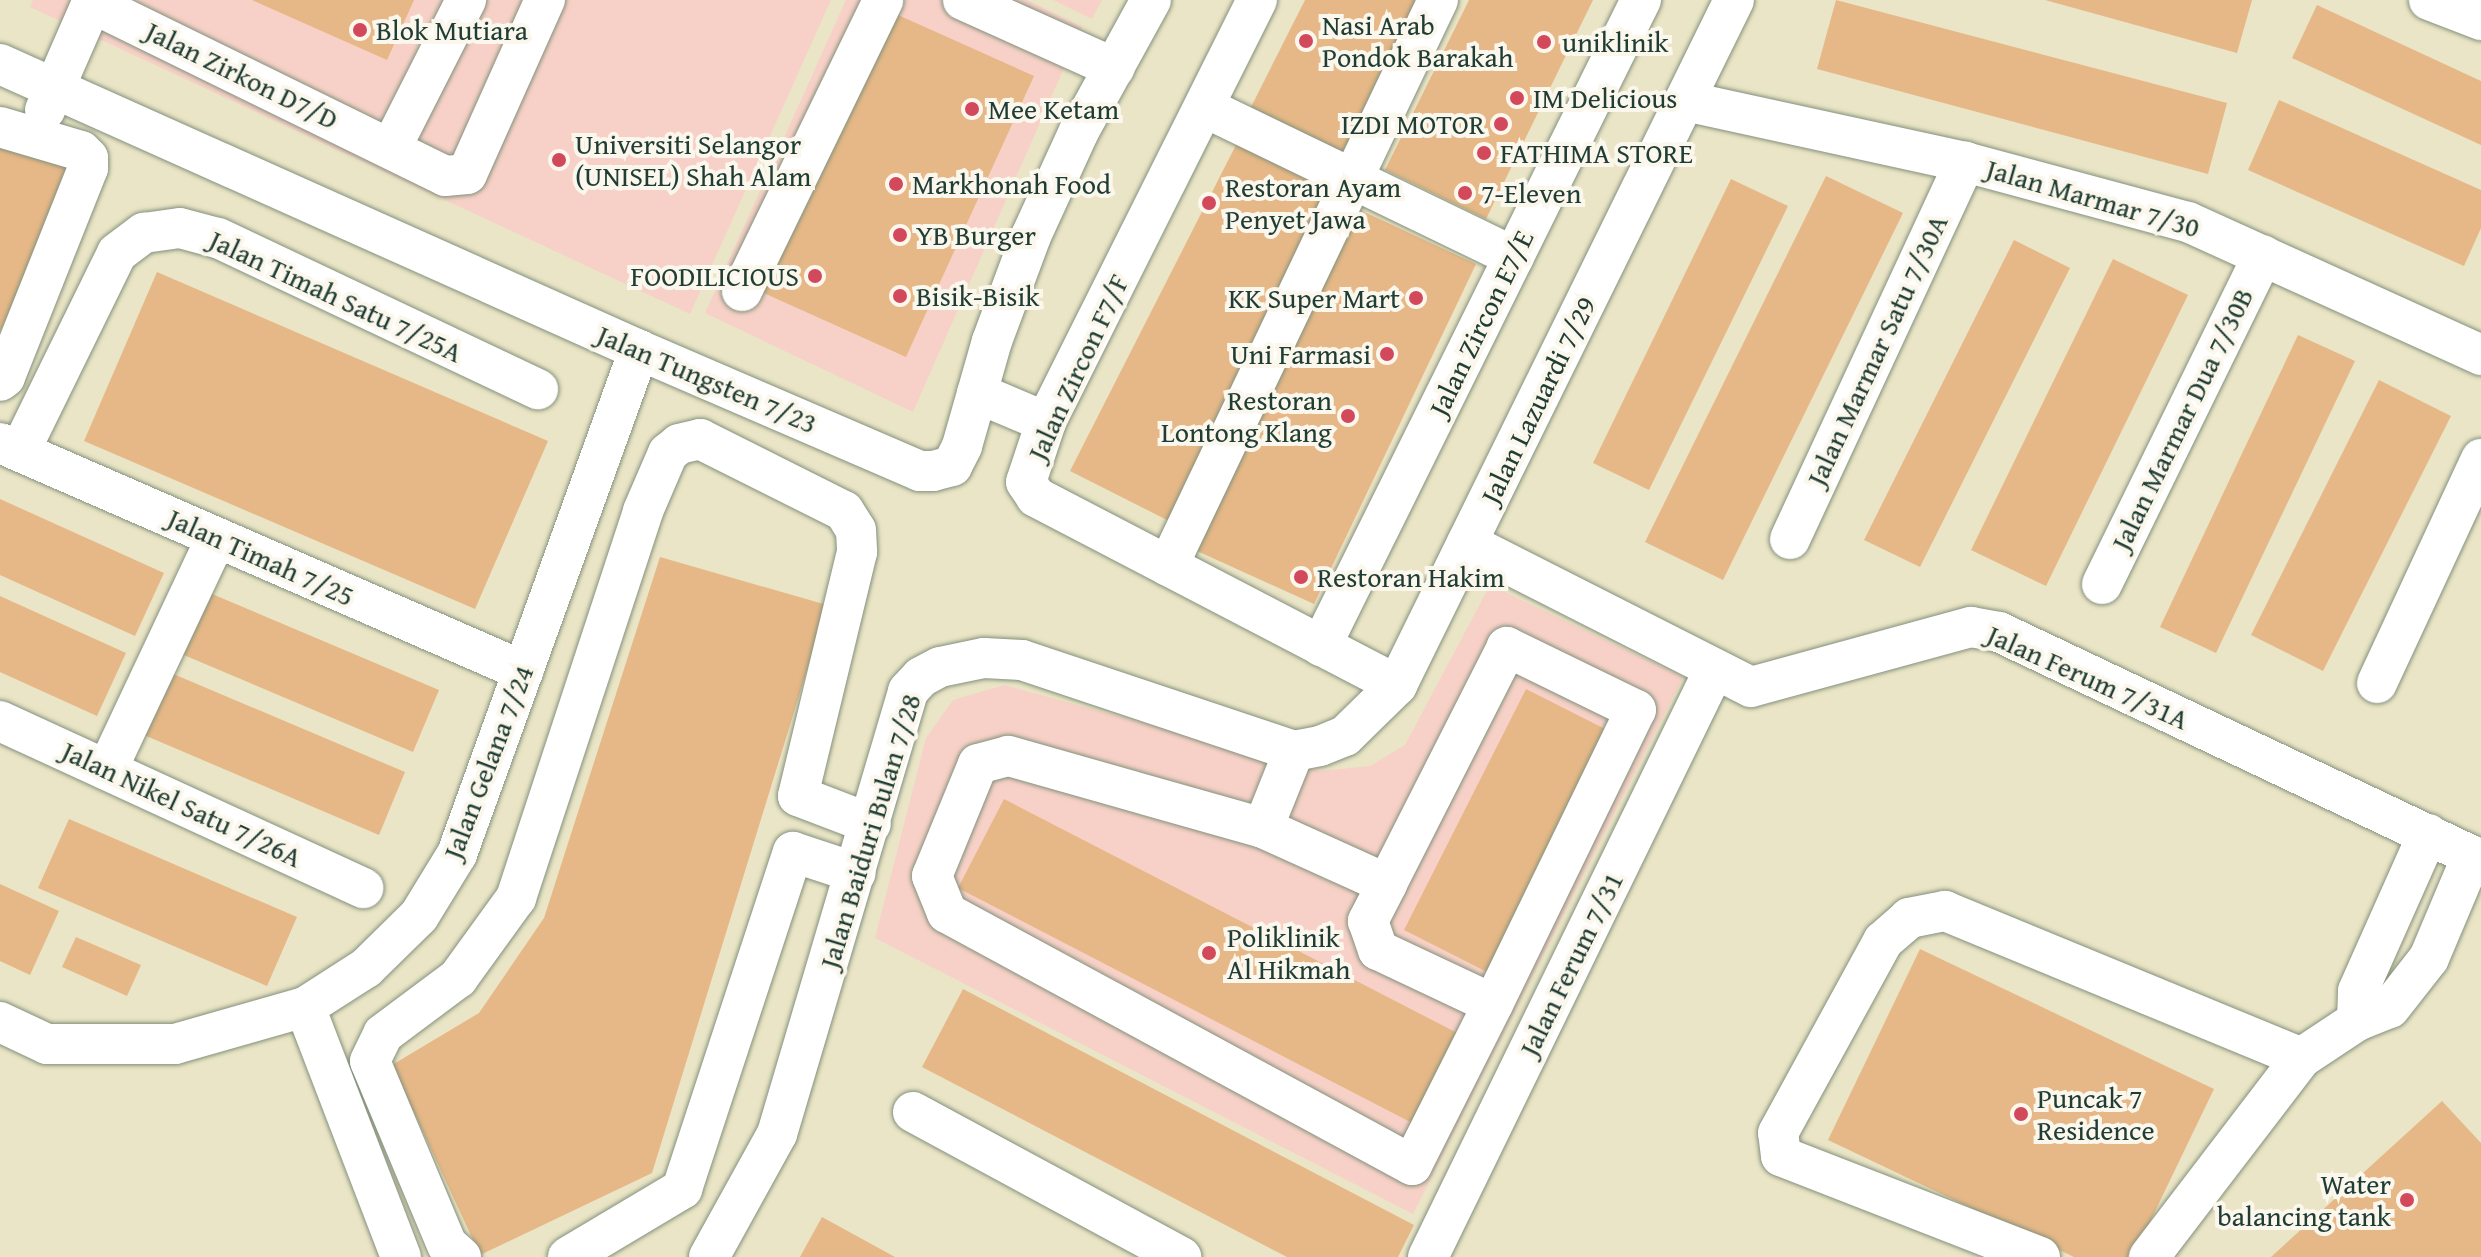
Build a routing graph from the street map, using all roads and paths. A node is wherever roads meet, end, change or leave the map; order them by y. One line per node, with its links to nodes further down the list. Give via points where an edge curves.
1 (466, 0): 19 (street)
2 (545, 0): 19 (street, Jalan Zirkon D7/D, via 467,174 445,176)
3 (883, 0): 24 (street)
4 (963, 0): 14 (street)
5 (1257, 0): 17 (street, Jalan Zircon F7/F)
6 (1438, 0): 21 (street)
7 (1641, 0): 23 (street, Jalan Zircon E7/E)
8 (1734, 0): 16 (street, Jalan Lazuardi 7/29)
9 (2429, 0): 12 (street)
10 (93, 1): 15 (street); 19 (street, Jalan Zirkon D7/D)
11 (1148, 1): 14 (street, Jalan Tungsten 7/23)
12 (2481, 20)
13 (0, 64): 15 (street, Jalan Tungsten 7/23)
14 (1114, 68): 29 (street, Jalan Tungsten 7/23, via 1031,236)
15 (55, 87): 18 (street); 25 (street, Jalan Tungsten 7/23)
16 (1685, 101): 20 (street, Jalan Marmar 7/30); 35 (street, Jalan Lazuardi 7/29)
17 (1206, 108): 21 (street); 30 (street, Jalan Zircon F7/F)
18 (17, 132): 27 (street, via 81,151 88,168)
19 (391, 148)
20 (1965, 162): 22 (street, Jalan Marmar 7/30, via 2188,222); 34 (street, Jalan Marmar Satu 7/30A)
21 (1354, 179): 23 (street); 36 (street)
22 (2263, 255): 26 (street, Jalan Marmar 7/30); 37 (street, Jalan Marmar Dua 7/30B)
23 (1514, 257): 38 (street, Jalan Zircon E7/E)
24 (742, 291)
25 (639, 350): 29 (street, Jalan Tungsten 7/23, via 920,471 952,466); 40 (street, Jalan Gelana 7/24)
26 (2481, 355)
27 (0, 381)
28 (538, 389): 31 (street, Jalan Timah Satu 7/25A, via 218,238 180,228 144,233 117,253)
29 (977, 393): 30 (street)
30 (1046, 422): 36 (street, Jalan Zircon F7/F, via 1026,482 1036,497)
31 (10, 447): 33 (street, Jalan Timah 7/25)
32 (2481, 459): 41 (street)
33 (216, 538): 40 (street, Jalan Timah 7/25); 45 (street)
34 (1790, 539)
35 (1467, 543): 39 (street, Jalan Ferum 7/31A); 42 (street, Jalan Lazuardi 7/29)
36 (1168, 566): 38 (street, Jalan Zircon F7/F)
37 (2102, 584)
38 (1321, 646): 42 (street, Jalan Zircon F7/F)
39 (1714, 670): 48 (street, Jalan Ferum 7/31A, via 1751,687 1971,627 1999,632); 64 (street, Jalan Ferum 7/31)
40 (523, 671): 54 (street, Jalan Gelana 7/24, via 457,854 419,916 366,968)
41 (2377, 683)
42 (1397, 685): 44 (street, Jalan Lazuardi 7/29, via 1345,736)
43 (0, 721): 45 (street, Jalan Nikel Satu 7/26A)
44 (1294, 751): 46 (street, Jalan Baiduri Bulan 7/28, via 1022,660 984,658 940,667 908,691); 47 (street)
45 (107, 770): 52 (street, Jalan Nikel Satu 7/26A)
46 (871, 824): 50 (street, Jalan Baiduri Bulan 7/28); 60 (street, via 798,796 857,552 856,530 844,511 700,439 679,444 668,453 643,511 516,898 458,978 383,1034 370,1061 447,1245)
47 (1263, 828): 51 (street); 53 (street, via 1008,756 978,764 932,876 947,913 1412,1165)
48 (2428, 834): 49 (street, Jalan Ferum 7/31A); 55 (street, via 2358,991)
49 (2477, 858): 55 (street, via 2429,958 2390,1008)
50 (856, 873): 61 (street, via 793,852 682,1189); 62 (street, Jalan Baiduri Bulan 7/28, via 777,1134)
51 (1387, 884): 53 (street, via 1368,921 1378,950); 53 (street, via 1507,647 1636,710)
52 (363, 888)
53 (1493, 1004)
54 (305, 1007): 56 (street, Jalan Gelana 7/24, via 175,1044 47,1044); 59 (street)
55 (2357, 1021): 57 (street)
56 (0, 1022)
57 (2301, 1058): 65 (street, via 1945,911 1909,918 1883,941 1778,1133 1781,1156); 66 (street)
58 (913, 1112): 63 (street)
59 (397, 1256)
60 (461, 1257)
61 (568, 1257)
62 (709, 1257)
63 (1181, 1257)
64 (1428, 1257)
65 (2040, 1257)
66 (2149, 1257)

